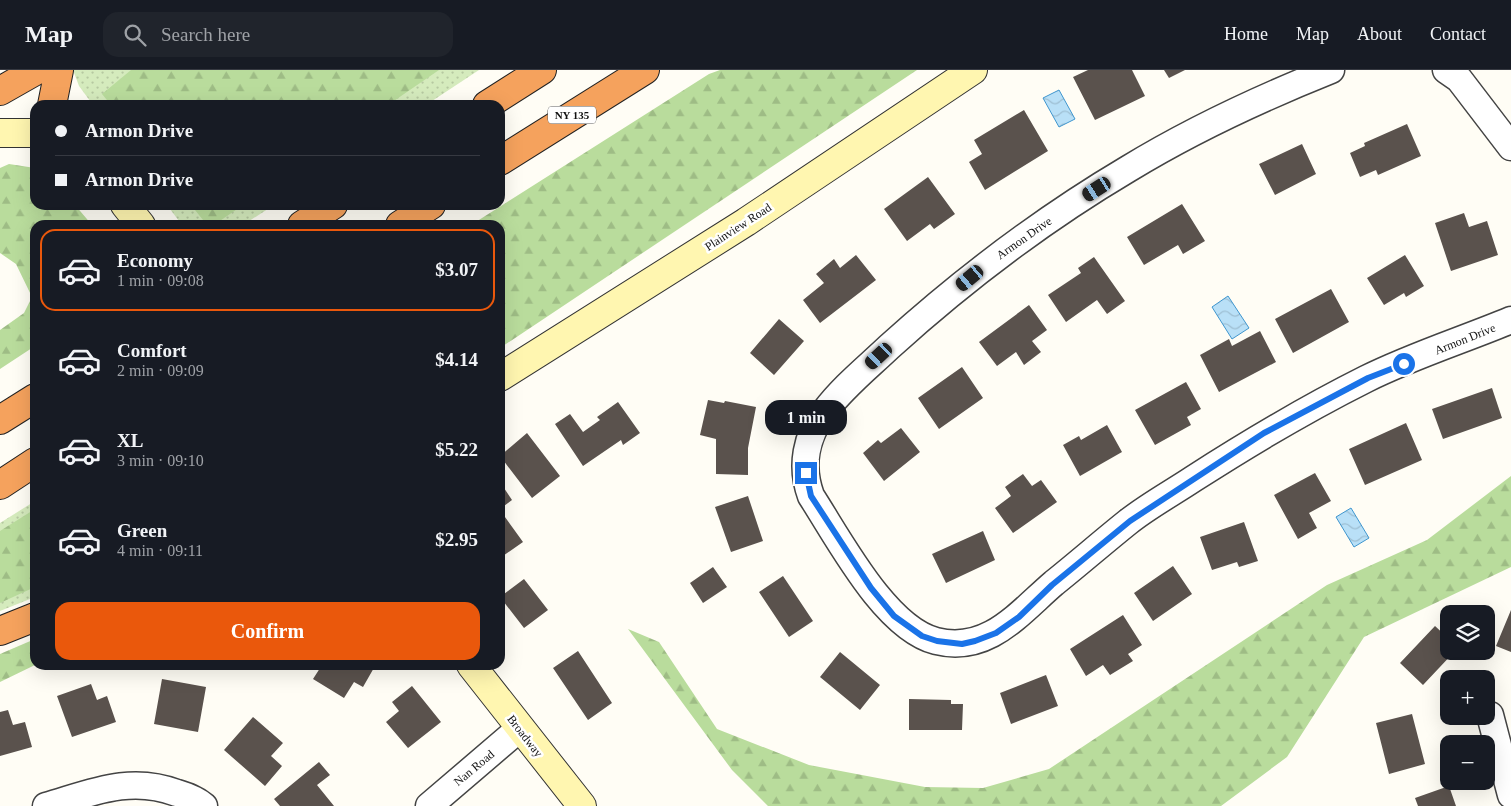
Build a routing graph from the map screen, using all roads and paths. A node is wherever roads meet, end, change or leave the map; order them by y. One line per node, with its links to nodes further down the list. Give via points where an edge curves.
1 (37, 70): 9 (highway)
2 (59, 70): 10 (highway)
3 (542, 70): 11 (highway)
4 (645, 70): 15 (highway, NY 135)
5 (973, 70): 21 (street, Plainview Road, via 746,222)
6 (1331, 70): 8 (street, Armon Drive)
7 (1446, 70): 14 (street, via 1459,79)
8 (1299, 76): 20 (street, Armon Drive, via 1152,156 1035,228 906,332 824,411 804,460 807,486 871,588 894,616 922,636 937,641 962,644 996,633 1130,521 1264,433 1368,378)
9 (0, 91)
10 (53, 100)
11 (495, 100)
12 (0, 133): 13 (street)
13 (30, 133)
14 (1511, 147)
15 (505, 158)
16 (324, 210): 18 (highway)
17 (423, 210): 19 (highway)
18 (310, 220)
19 (408, 220)
20 (1511, 320)
21 (505, 374)
22 (30, 401): 23 (highway)
23 (0, 420)
24 (30, 465): 25 (highway)
25 (0, 485)
26 (30, 619): 27 (highway)
27 (0, 631)
28 (475, 670): 30 (street, Broadway)
29 (1493, 725): 31 (street)
30 (519, 729): 34 (street, Nan Road); 35 (street, Broadway)
31 (1511, 795)
32 (46, 806): 33 (street, via 132,784 160,786 197,800)
33 (204, 806)
34 (429, 806)
35 (582, 806)

